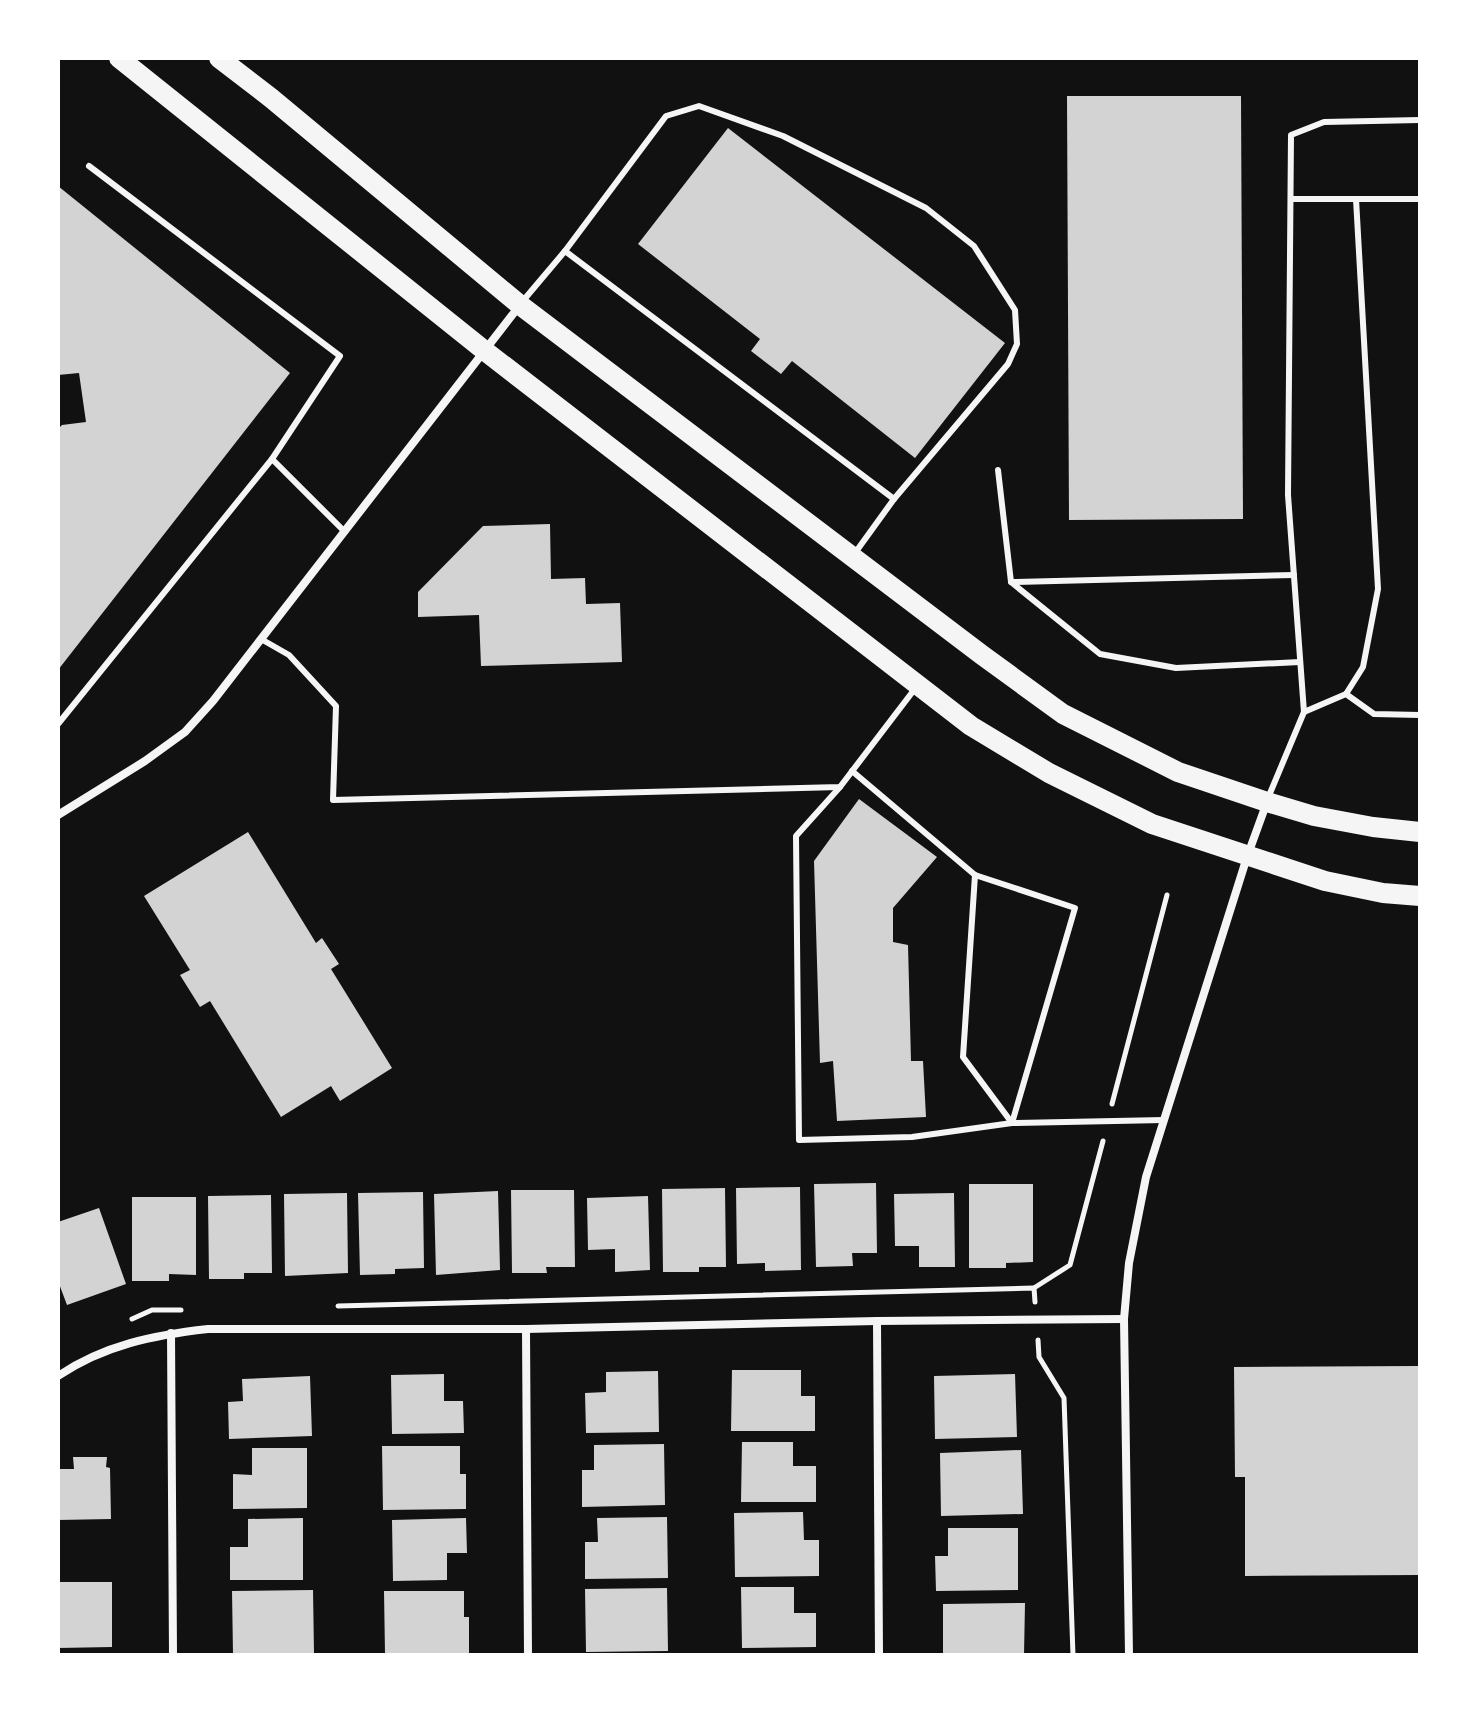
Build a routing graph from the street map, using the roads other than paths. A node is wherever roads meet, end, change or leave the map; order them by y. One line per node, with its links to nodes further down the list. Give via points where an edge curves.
1 (119, 58): 10 (main road)
2 (219, 58): 9 (main road)
3 (1420, 120): 5 (lane, via 1324,122 1291,135)
4 (89, 166): 11 (lane, via 340,356)
5 (1291, 199): 6 (lane); 16 (lane, via 1288,495)
6 (1356, 199): 7 (lane); 21 (lane, via 1378,589 1363,667)
7 (1420, 199)
8 (565, 251): 9 (lane); 13 (lane); 13 (lane, via 666,116 699,106 783,136 926,208 974,246 1015,310 1017,344 1008,364)
9 (520, 305): 10 (street); 15 (main road)
10 (485, 351): 14 (street); 20 (main road)
11 (272, 459): 14 (lane); 24 (lane)
12 (998, 470): 17 (lane)
13 (894, 499): 15 (lane)
14 (345, 532): 18 (street)
15 (853, 557): 27 (main road, via 1063,714 1178,772)
16 (1294, 575): 17 (lane); 19 (lane)
17 (1011, 582): 19 (lane, via 1100,654 1176,668)
18 (261, 639): 26 (lane, via 289,655 336,706 333,800); 28 (street, via 185,732)
19 (1300, 662): 22 (lane)
20 (918, 685): 25 (lane); 30 (main road, via 971,726 1049,773 1152,824)
21 (1346, 694): 22 (lane); 23 (lane, via 1374,714)
22 (1304, 712): 27 (lane)
23 (1420, 715)
24 (58, 724)
25 (852, 771): 26 (lane); 31 (lane)
26 (840, 787): 34 (lane, via 796,836 799,1140 912,1137)
27 (1267, 802): 29 (main road, via 1321,818); 30 (street)
28 (58, 814)
29 (1420, 832)
30 (1247, 857): 32 (main road, via 1325,881); 33 (street)
31 (975, 875): 34 (lane, via 963,1057); 34 (lane, via 1075,908)
32 (1420, 896)
33 (1164, 1120): 34 (lane); 35 (street, via 1137,1215)
34 (1012, 1123)
35 (1124, 1319): 36 (street); 43 (street)
36 (877, 1321): 37 (street); 42 (street)
37 (526, 1329): 38 (street); 41 (street)
38 (171, 1333): 39 (street, via 111,1348); 40 (street)
39 (58, 1376)
40 (173, 1655)
41 (528, 1655)
42 (879, 1655)
43 (1129, 1655)

